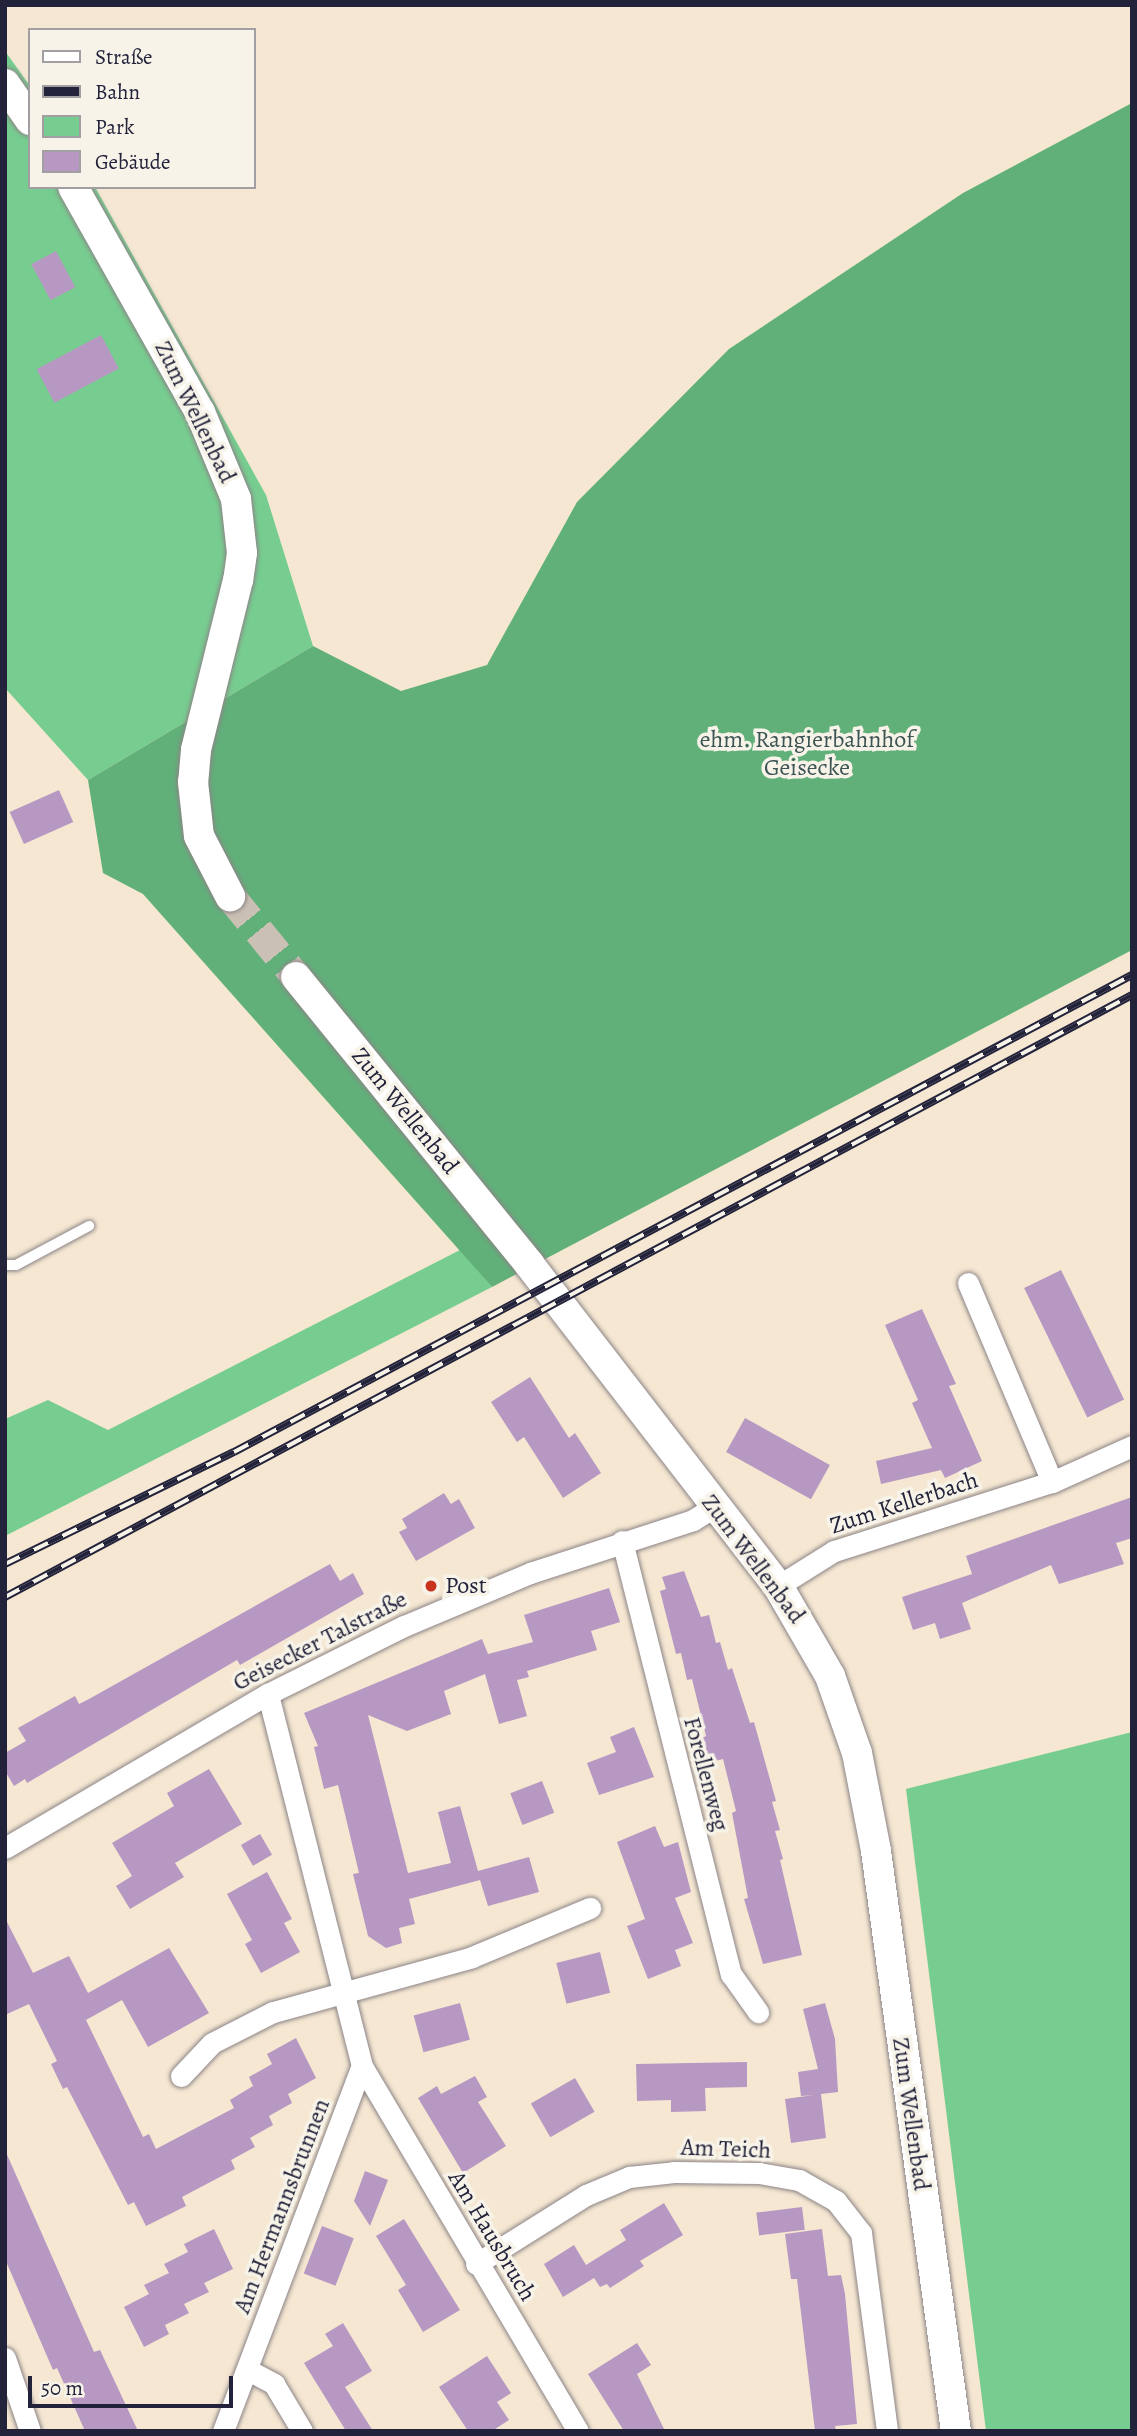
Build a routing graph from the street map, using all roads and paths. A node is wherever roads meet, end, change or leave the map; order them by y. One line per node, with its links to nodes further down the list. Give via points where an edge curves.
1 (5, 84): 2 (main road)
2 (28, 117)
3 (74, 189): 4 (main road, Zum Wellenbad, via 200,412 236,499 240,566 193,782 200,836)
4 (230, 897)
5 (296, 977): 11 (main road, Zum Wellenbad, via 529,1265)
6 (89, 1226): 7 (lane, via 16,1265)
7 (5, 1265)
8 (968, 1283): 10 (street)
9 (1132, 1446): 10 (street, Zum Kellerbach)
10 (1052, 1482): 13 (street, Zum Kellerbach, via 834,1551)
11 (715, 1506): 12 (street, Geisecker Talstraße, via 670,1528); 13 (main road, Zum Wellenbad)
12 (622, 1541): 14 (street, Geisecker Talstraße, via 437,1611); 18 (street, Forellenweg, via 731,1974)
13 (779, 1586): 29 (main road, Zum Wellenbad, via 830,1676 857,1753 876,1851)
14 (268, 1694): 15 (street, Geisecker Talstraße); 17 (street)
15 (5, 1848)
16 (590, 1908): 17 (street, via 472,1957)
17 (345, 1995): 19 (street); 20 (street, via 273,2012 212,2043)
18 (758, 2012)
19 (362, 2066): 21 (street, Am Hausbruch); 23 (street, Am Hermannsbrunnen)
20 (181, 2076)
21 (476, 2264): 27 (street, Am Hausbruch); 28 (street, Am Teich, via 586,2195 629,2177 674,2172 759,2173 799,2180 835,2201 861,2233)
22 (5, 2358): 24 (street)
23 (248, 2370): 25 (street, Am Hermannsbrunnen); 26 (street, via 274,2384)
24 (30, 2431)
25 (223, 2431)
26 (302, 2431)
27 (578, 2431)
28 (887, 2431)
29 (956, 2431)

